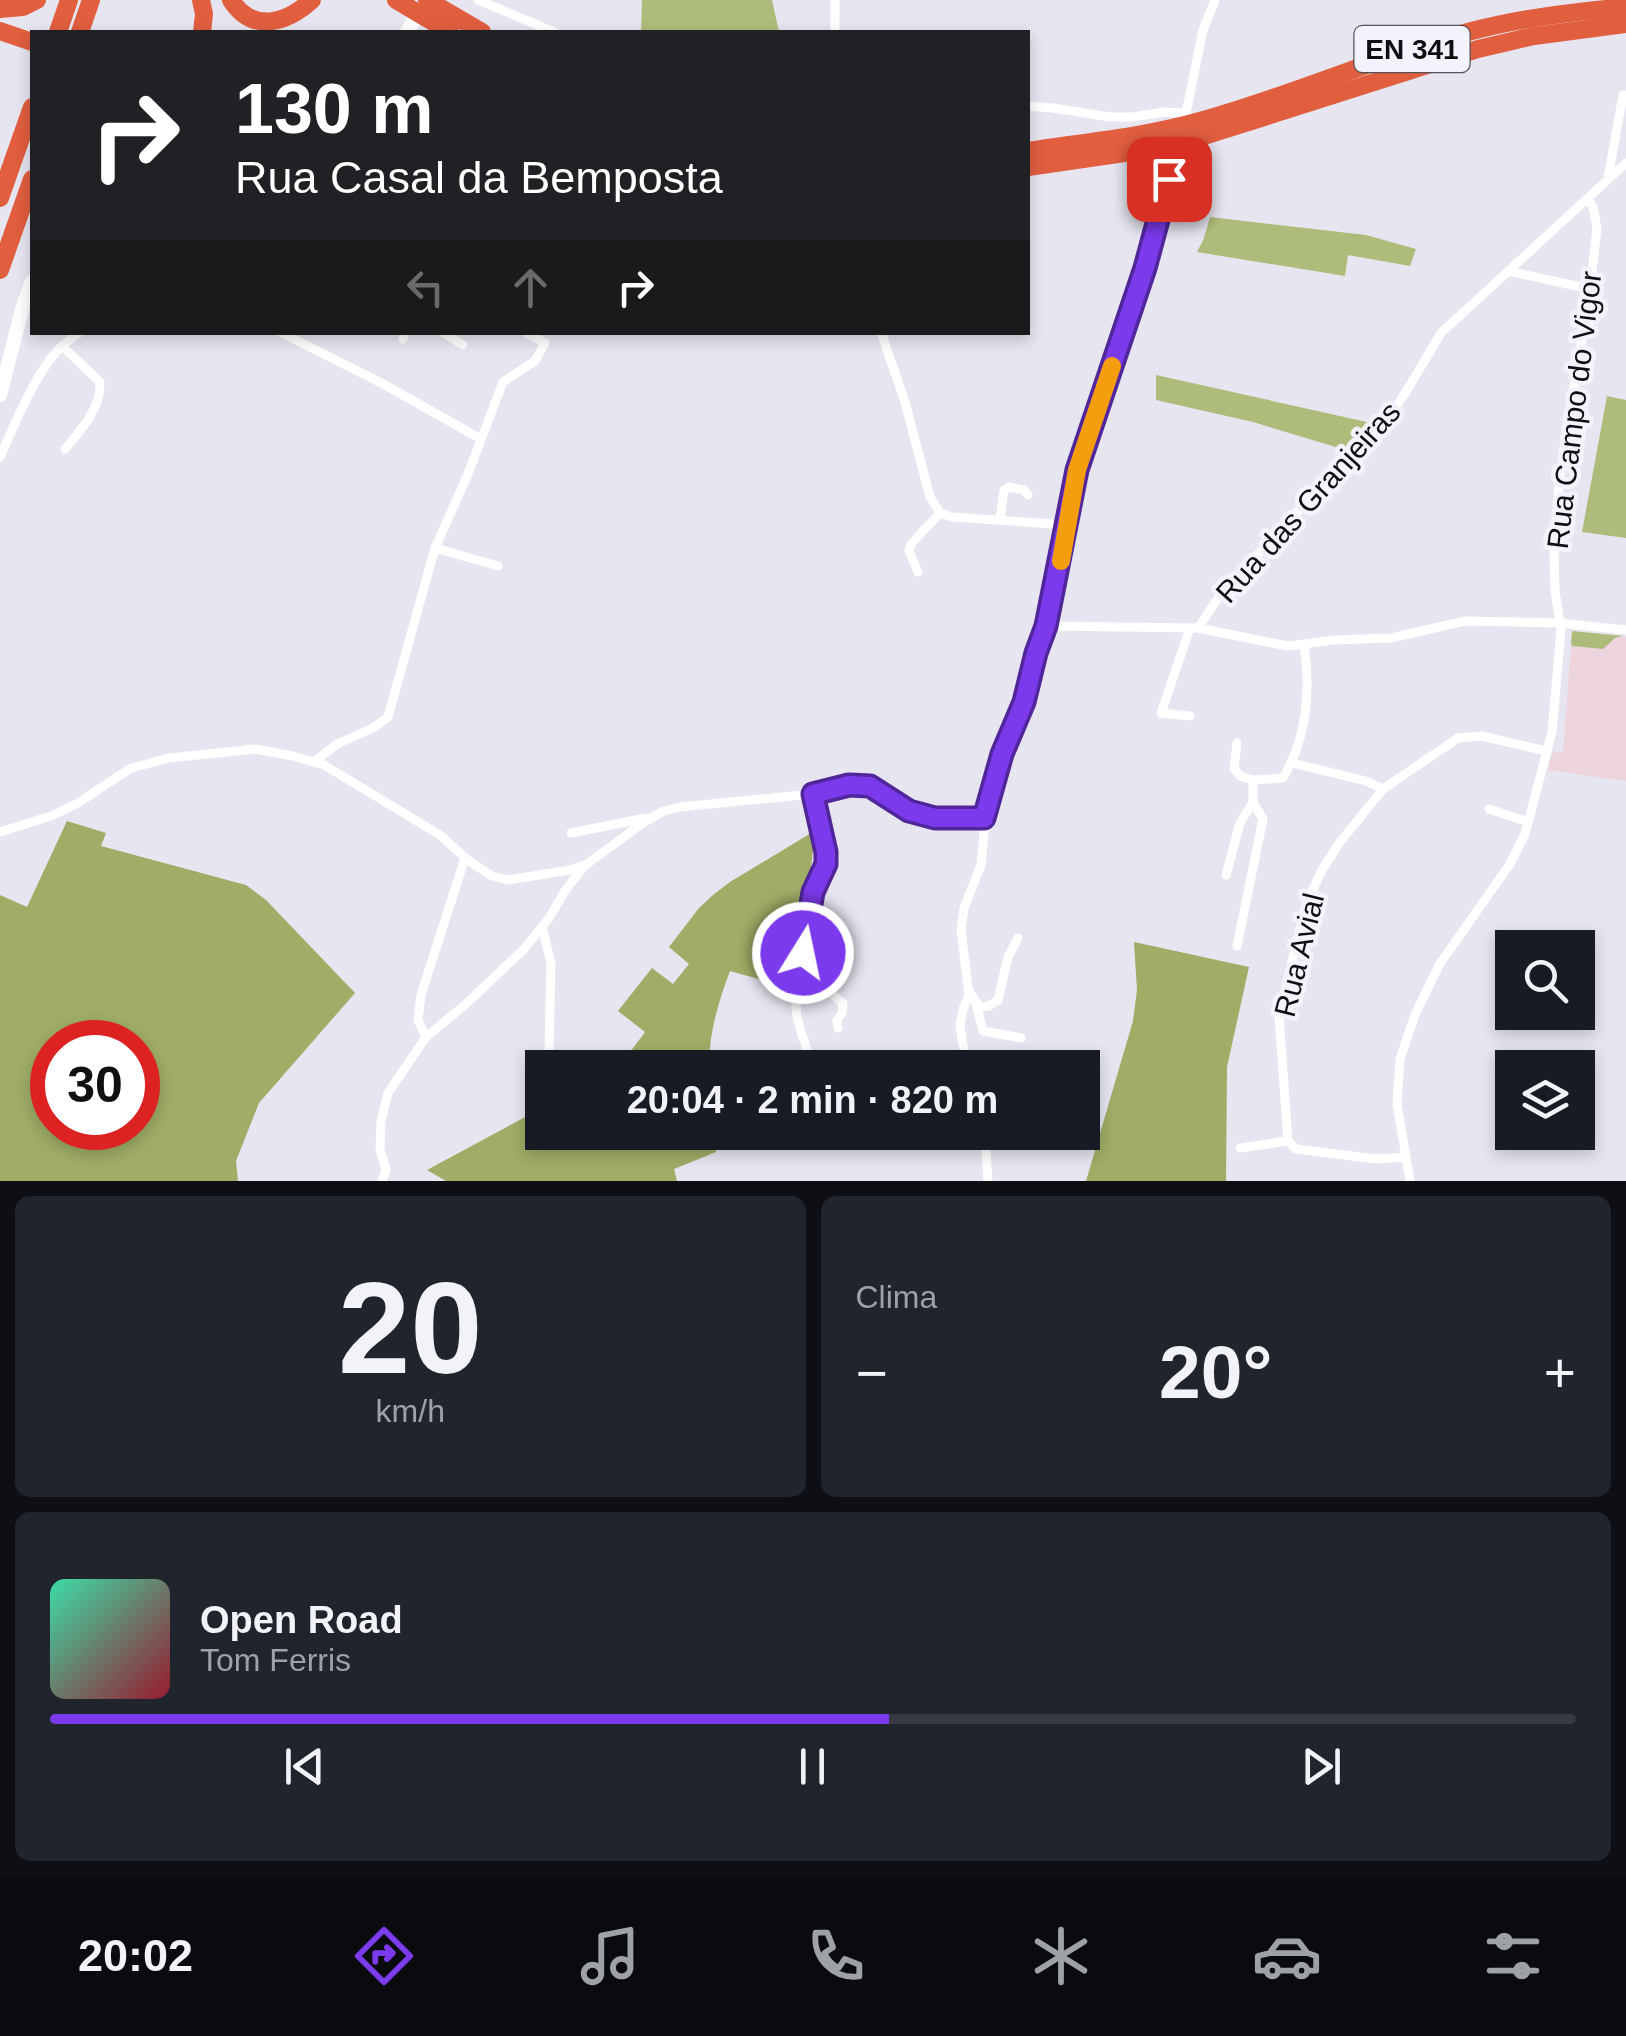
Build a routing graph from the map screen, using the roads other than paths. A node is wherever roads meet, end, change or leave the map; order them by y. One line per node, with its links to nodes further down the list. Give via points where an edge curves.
1 (37, 0): 15 (highway)
2 (69, 0): 17 (highway)
3 (201, 0): 19 (highway)
4 (218, 0): 20 (highway, via 237,23)
5 (230, 0): 6 (highway, via 246,16 274,22)
6 (312, 0)
7 (324, 0): 21 (highway)
8 (396, 0): 23 (highway)
9 (427, 0): 22 (main road); 24 (highway)
10 (478, 0): 25 (street)
11 (836, 0): 26 (street)
12 (1215, 0): 33 (street, via 1203,30)
13 (92, 4): 18 (highway)
14 (1626, 7): 33 (highway, EN 341, via 1473,30)
15 (0, 9)
16 (1626, 24): 33 (highway, EN 341, via 1534,36)
17 (59, 30)
18 (81, 30)
19 (202, 30)
20 (255, 30)
21 (284, 30)
22 (408, 30)
23 (447, 30)
24 (479, 30)
25 (549, 30)
26 (835, 30)
27 (0, 32): 28 (highway)
28 (30, 41)
29 (1626, 80): 30 (street)
30 (1625, 95): 38 (street)
31 (1030, 106): 33 (street, via 1132,118 1164,112)
32 (30, 113): 40 (highway)
33 (1198, 123): 34 (highway, EN 341); 60 (street, via 1077,470)
34 (1160, 140): 35 (highway, EN 341); 37 (highway, EN 341)
35 (1030, 150)
36 (1626, 164): 38 (street, Rua das Granjeiras)
37 (1030, 167)
38 (1608, 180): 41 (street, Rua das Granjeiras)
39 (30, 185): 42 (highway)
40 (0, 198)
41 (1588, 200): 43 (street, Rua das Granjeiras); 45 (street, Rua Campo do Vigor, via 1597,228)
42 (0, 270)
43 (1508, 271): 45 (street); 66 (street, Rua das Granjeiras, via 1440,333 1385,424)
44 (30, 287): 53 (main road)
45 (1590, 289): 64 (street, Rua Campo do Vigor, via 1560,473 1554,554)
46 (76, 335): 52 (street)
47 (286, 335): 54 (street)
48 (447, 335): 51 (street)
49 (530, 335): 54 (street, via 545,343 536,361 503,382)
50 (882, 335): 58 (street)
51 (463, 344)
52 (62, 346): 55 (street, via 100,382 95,409); 56 (street)
53 (0, 395)
54 (481, 439): 61 (street)
55 (64, 449)
56 (0, 457)
57 (1028, 495): 59 (street, via 1004,490)
58 (940, 513): 59 (street); 63 (street, via 911,544)
59 (1000, 518): 60 (street)
60 (1068, 524): 65 (street)
61 (434, 548): 62 (street); 72 (street, via 388,717)
62 (498, 566)
63 (918, 572)
64 (1560, 623): 67 (street); 68 (street, via 1466,621 1391,638); 71 (street, Rua Campo do Vigor)
65 (1046, 626): 66 (street); 80 (street)
66 (1194, 628): 68 (street); 69 (street, Rua das Granjeiras, via 1161,713)
67 (1626, 630)
68 (1304, 644): 73 (street, via 1306,699)
69 (1190, 716)
70 (1236, 743): 74 (street, via 1234,768)
71 (1546, 750): 75 (street, Rua Avial, via 1482,736 1458,738); 81 (street, Rua Campo do Vigor)
72 (314, 762): 82 (street, via 255,749 169,758 131,768 78,803); 84 (street, via 440,835)
73 (1292, 764): 74 (street, via 1283,778); 75 (street)
74 (1253, 780): 77 (street)
75 (1383, 789): 99 (street, Rua Avial, via 1340,842 1306,904 1279,1016)
76 (813, 794): 79 (street, via 680,807); 80 (street, via 870,786 909,811); 90 (street, via 826,864 813,892)
77 (1253, 802): 86 (street); 89 (street, via 1263,819)
78 (1490, 809): 81 (street)
79 (655, 816): 83 (street); 85 (street)
80 (984, 818): 91 (street, via 981,865 961,930)
81 (1528, 822): 102 (street, Rua Campo do Vigor, via 1510,864 1439,965 1414,1016 1400,1059 1397,1104)
82 (0, 832)
83 (570, 832)
84 (466, 858): 85 (street, via 508,880); 94 (street, via 421,995 418,1020)
85 (586, 864): 87 (street)
86 (1226, 875)
87 (542, 927): 94 (street); 96 (street, via 552,963)
88 (1018, 938): 92 (street, via 998,1000)
89 (1237, 946)
90 (797, 988): 93 (street, via 844,1003); 97 (street, via 796,1017)
91 (968, 990): 92 (street); 98 (street, via 960,1026)
92 (976, 1004): 95 (street, via 983,1031)
93 (838, 1028)
94 (426, 1037): 103 (street, via 388,1093 381,1121)
95 (1021, 1038)
96 (549, 1050)
97 (808, 1050)
98 (964, 1050)
99 (1288, 1142): 100 (street); 102 (street, via 1296,1149)
100 (1240, 1148)
101 (986, 1150): 104 (street)
102 (1406, 1157): 105 (street, Rua Campo do Vigor)
103 (382, 1181)
104 (988, 1181)
105 (1410, 1181)

